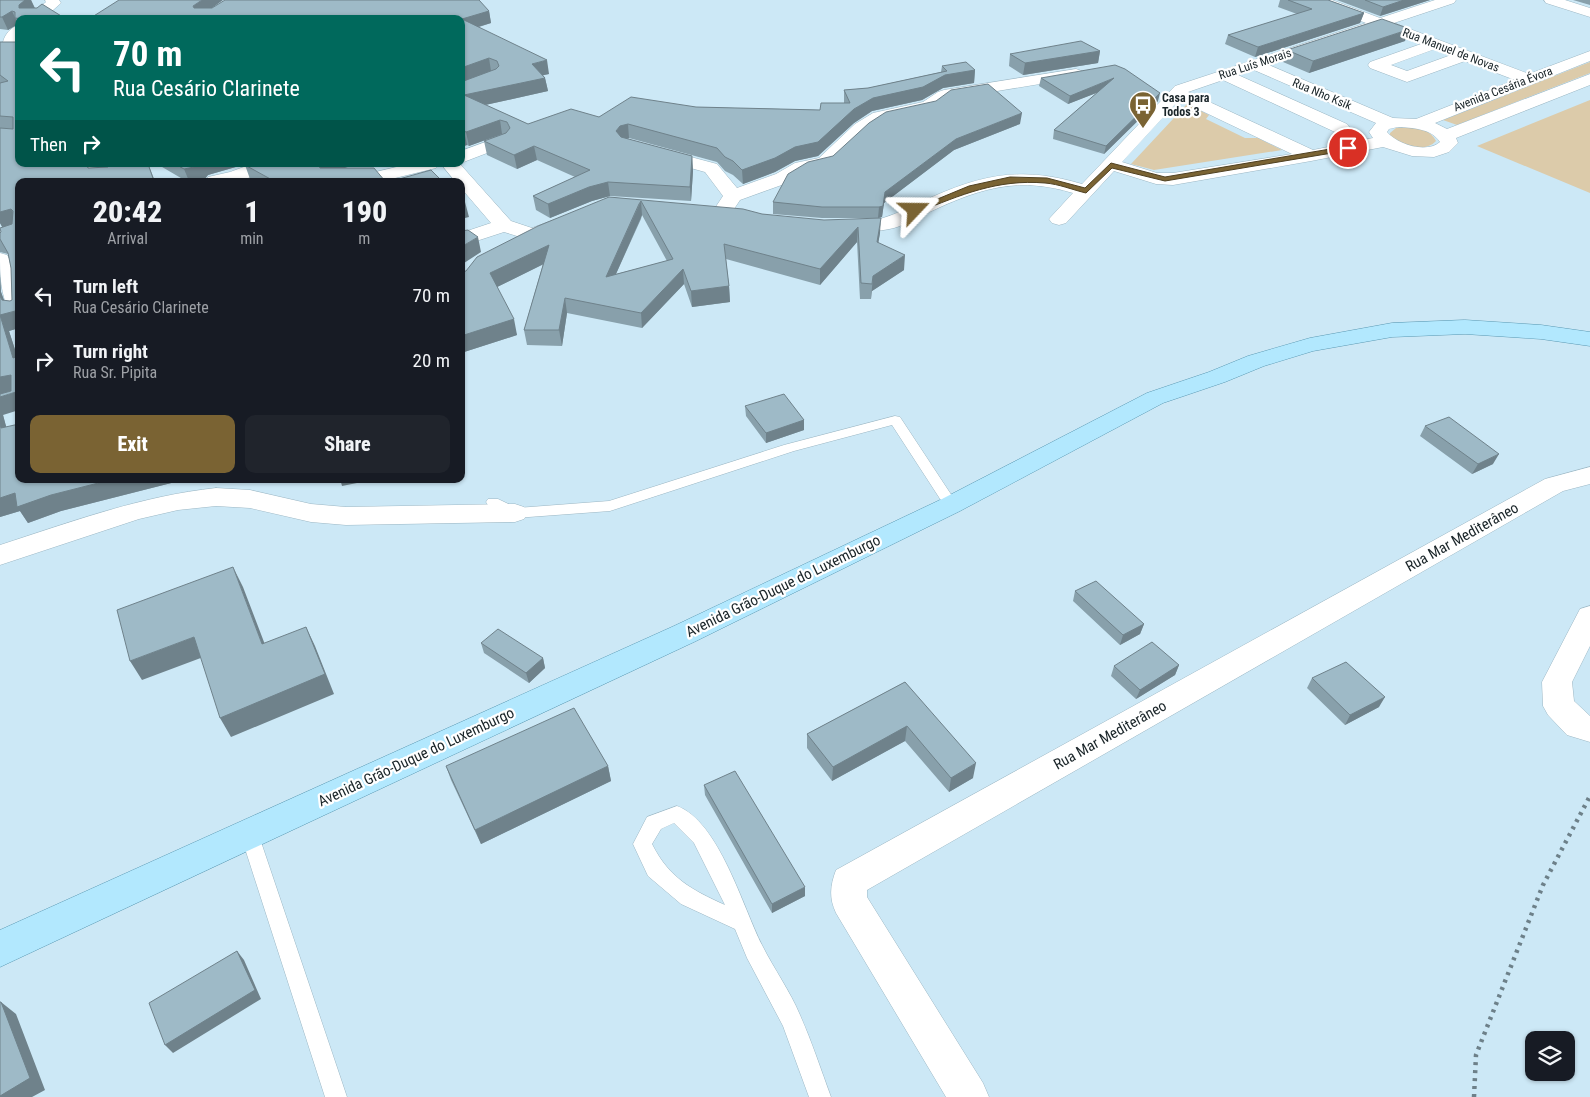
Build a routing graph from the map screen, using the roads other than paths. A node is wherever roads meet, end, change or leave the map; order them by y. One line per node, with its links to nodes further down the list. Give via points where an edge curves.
1 (1319, 0): 8 (street, Rua Manuel de Novas)
2 (1449, 0): 8 (street, Rua Luís Morais)
3 (1551, 0): 5 (street)
4 (53, 2): 6 (street); 7 (street)
5 (1590, 13)
6 (38, 15)
7 (62, 15)
8 (1379, 23): 11 (street, Rua Manuel de Novas); 14 (street, Rua Luís Morais)
9 (15, 35): 10 (street, via 11,42)
10 (15, 44)
11 (1435, 44): 12 (street, Rua Manuel de Novas); 12 (street, via 1376,65 1407,77)
12 (1466, 56): 17 (street, Rua Manuel de Novas)
13 (1590, 56): 17 (street, Avenida Cesária Évora)
14 (1254, 64): 16 (street, Rua Luís Morais); 20 (street, Rua Nho Ksik)
15 (1097, 71): 26 (street, via 944,95 928,106 879,117 861,128 825,162 801,167 725,208 711,168)
16 (1222, 74): 19 (street, Rua Luís Morais); 22 (street)
17 (1527, 79): 21 (street, Avenida Cesária Évora)
18 (1590, 79): 23 (street, Avenida Cesária Évora, via 1450,134)
19 (1178, 93): 28 (street); 29 (street)
20 (1390, 123): 21 (street); 25 (street, via 1379,128)
21 (1418, 124): 23 (street)
22 (1341, 128)
23 (1447, 138): 25 (street, Avenida Cesária Évora, via 1449,143 1446,147 1431,152 1408,150)
24 (502, 141): 27 (street)
25 (1384, 141): 28 (street)
26 (638, 147)
27 (465, 156)
28 (1311, 156): 29 (street, via 1165,179)
29 (1111, 165): 40 (street)
30 (216, 167): 35 (street)
31 (262, 167): 36 (street)
32 (371, 167): 37 (street)
33 (416, 167): 38 (street)
34 (452, 167): 39 (street)
35 (236, 178)
36 (240, 178)
37 (343, 178)
38 (373, 178)
39 (458, 178)
40 (1086, 191): 43 (street); 45 (street, via 1047,181 1010,180 946,197 884,224)
41 (470, 197): 44 (street)
42 (574, 217): 46 (street)
43 (1059, 219)
44 (504, 225): 46 (street); 47 (street)
45 (824, 227)
46 (533, 235): 48 (street)
47 (465, 239)
48 (507, 249)
49 (0, 259): 50 (street)
50 (15, 298)
51 (1590, 339): 53 (main road, Avenida Grão-Duque do Luxemburgo, via 1465,327 1392,330 1310,345 1155,398)
52 (1590, 475): 63 (street, Rua Mar Mediterâneo, via 1554,485 849,882 849,901)
53 (951, 505): 54 (lane, via 895,420 789,448 610,506); 58 (main road, Avenida Grão-Duque do Luxemburgo, via 684,634)
54 (504, 507): 55 (street, via 346,516 311,513 250,499 216,497 134,511)
55 (0, 555)
56 (1590, 617): 57 (street, via 1557,682 1559,706 1578,726)
57 (1590, 729)
58 (249, 833): 60 (main road, Avenida Grão-Duque do Luxemburgo); 61 (lane)
59 (742, 922): 59 (lane, via 727,885 701,837 677,814 654,823 642,844 655,870 688,898); 62 (lane, via 792,1022)
60 (0, 949)
61 (336, 1097)
62 (820, 1097)
63 (969, 1097)

